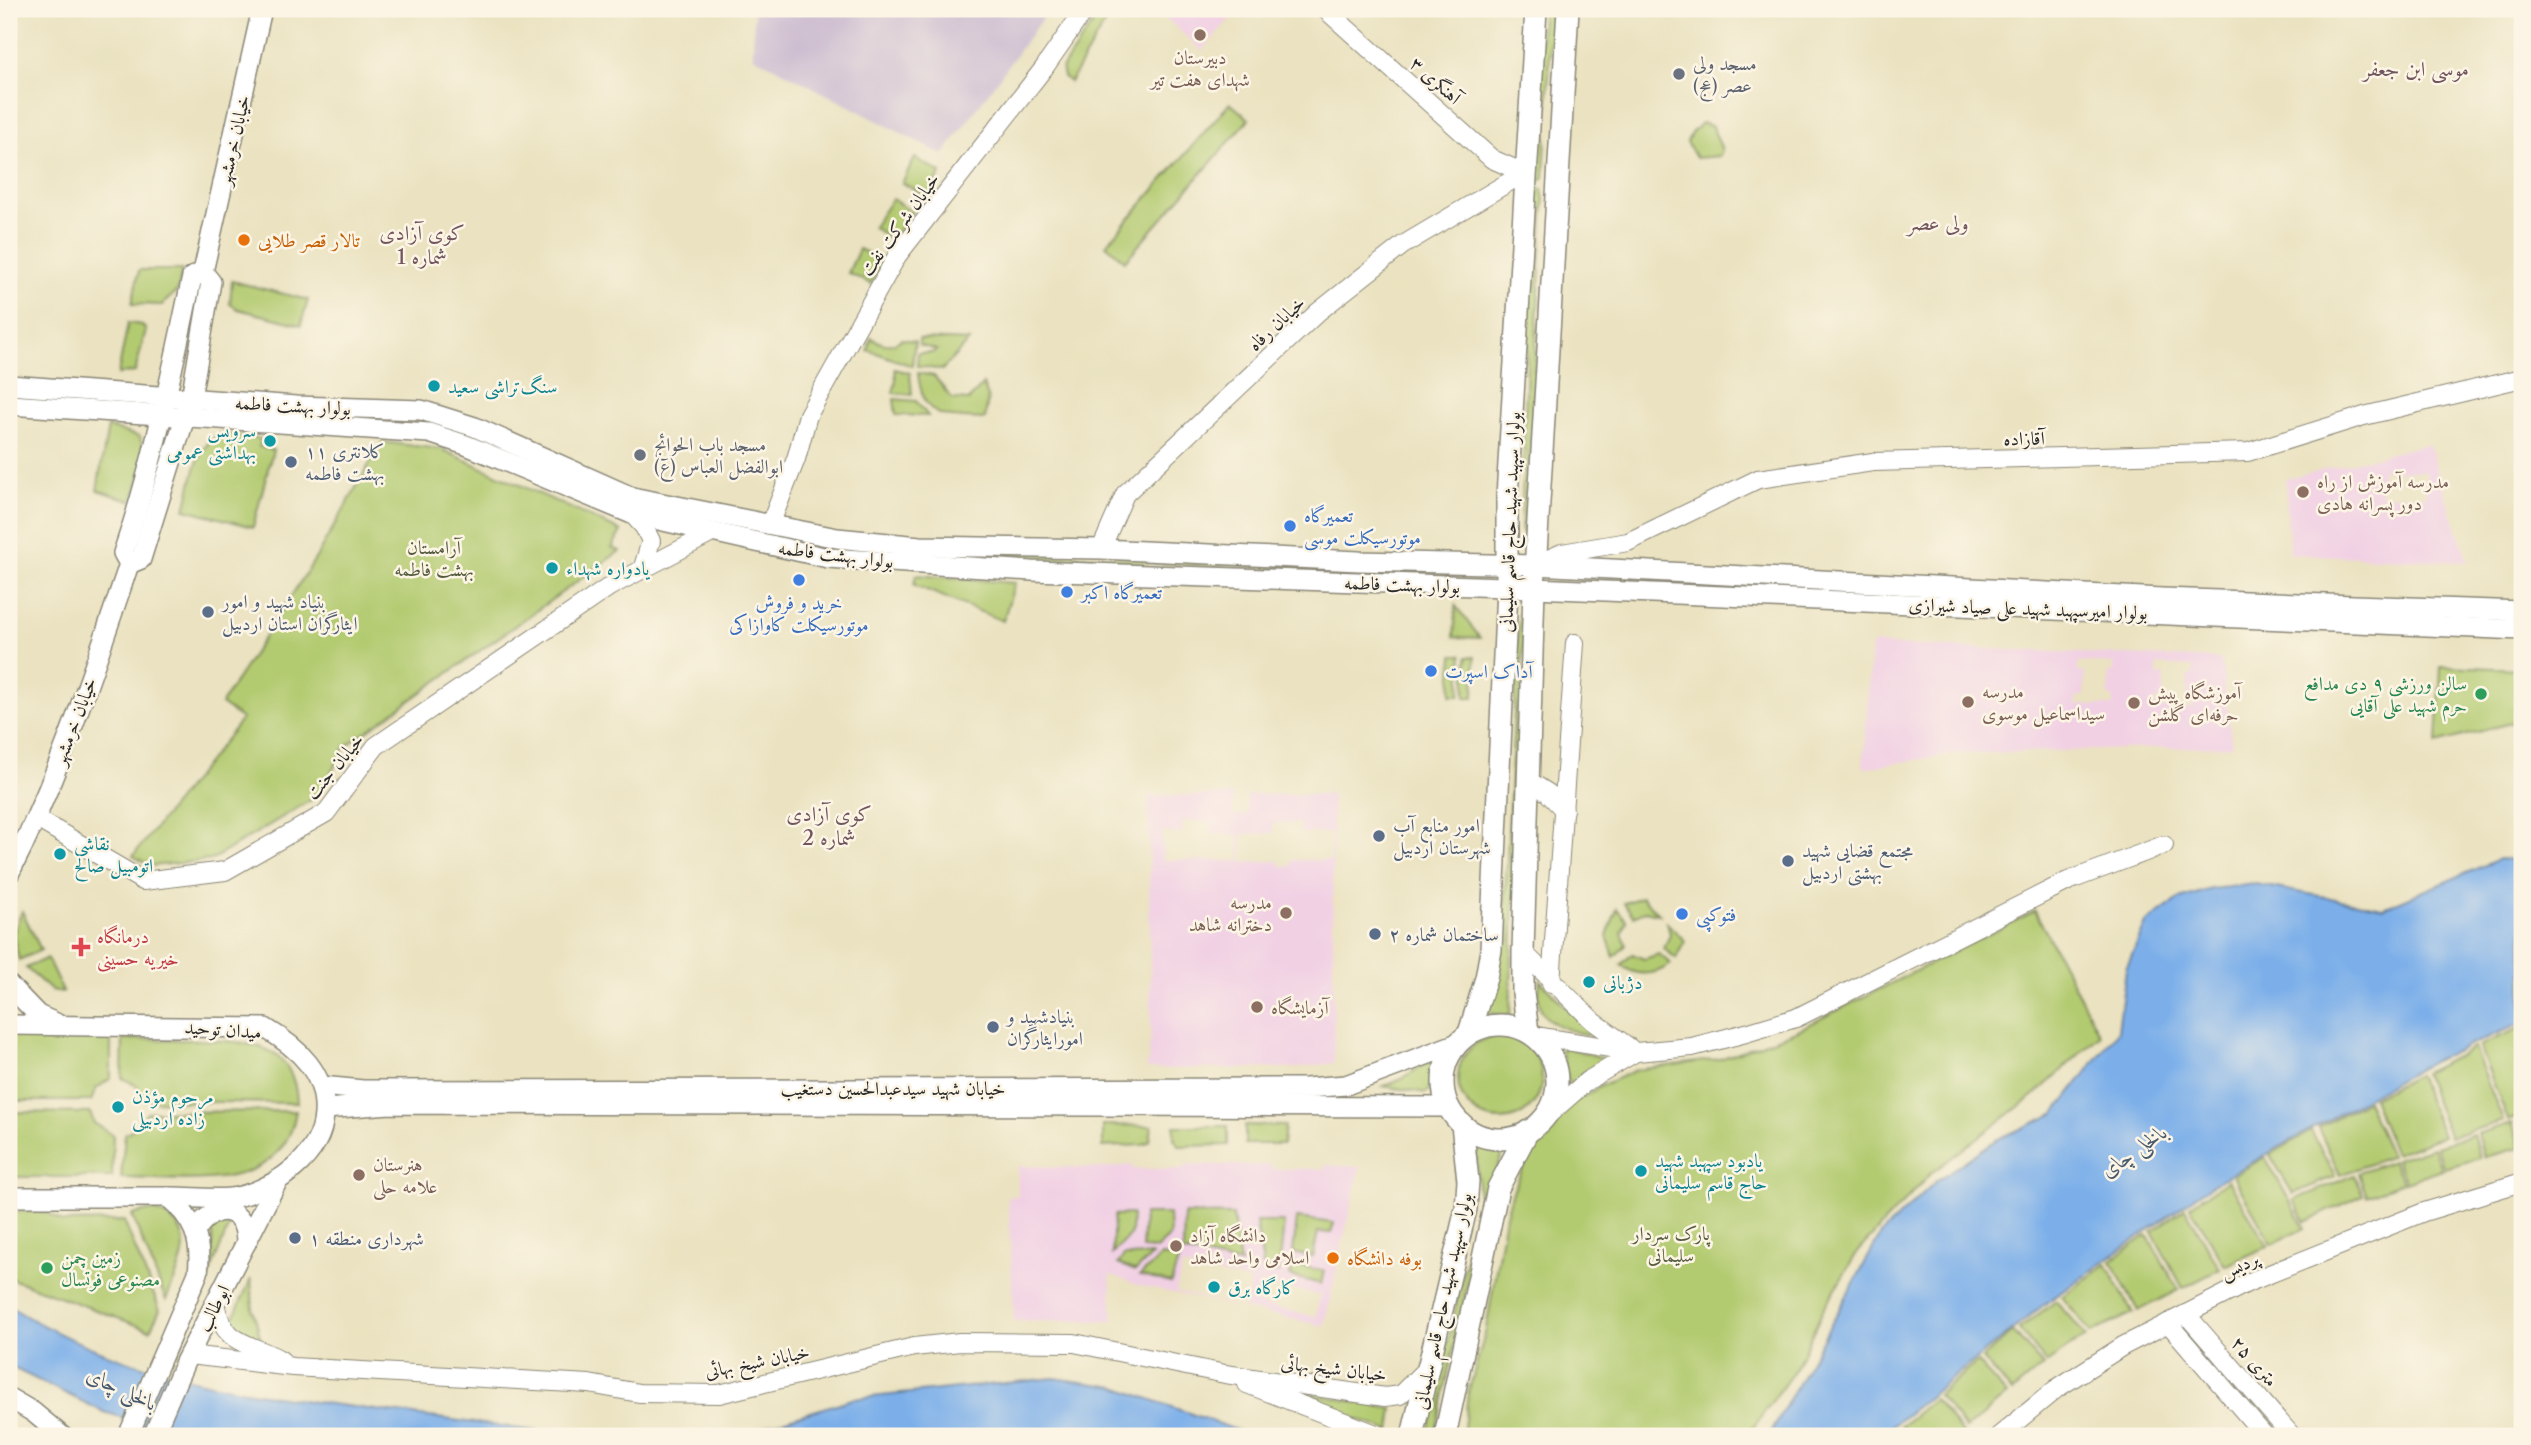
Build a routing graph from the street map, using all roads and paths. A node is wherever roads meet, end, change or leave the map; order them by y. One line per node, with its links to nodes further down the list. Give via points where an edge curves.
1 (262, 9): 7 (main road, خیابان خرمشهر)
2 (1085, 9): 17 (street, خیابان شرکت نفت, via 1045,68 897,256 808,415)
3 (1325, 9): 6 (street, آهنگری ۳, via 1492,159)
4 (1536, 9): 6 (main road, بولوار سپهبد شهید حاج قاسم سلیمانی)
5 (1568, 9): 23 (main road, بولوار سپهبد شهید حاج قاسم سلیمانی)
6 (1524, 173): 20 (street, خیابان رفاه, via 1403,245 1318,312 1125,494); 22 (main road, بولوار سپهبد شهید حاج قاسم سلیمانی)
7 (203, 272): 10 (main road, خیابان خرمشهر, via 192,277); 11 (main road, خیابان خرمشهر, via 211,282)
8 (2522, 378): 23 (street, آقازاده, via 2364,416 2248,452 1873,462 1758,479 1628,542 1562,553)
9 (9, 384): 10 (main road, بولوار بهشت فاطمه)
10 (167, 397): 11 (main road, بولوار بهشت فاطمه); 13 (main road, خیابان خرمشهر)
11 (191, 398): 14 (main road, خیابان خرمشهر); 15 (main road, بولوار بهشت فاطمه, via 296,407 421,410 475,427)
12 (9, 405): 13 (main road, بولوار بهشت فاطمه)
13 (162, 416): 14 (main road, بولوار بهشت فاطمه); 21 (main road, خیابان خرمشهر, via 123,553)
14 (185, 418): 15 (main road, بولوار بهشت فاطمه, via 429,433); 21 (main road, خیابان خرمشهر, via 141,559)
15 (588, 487): 16 (main road, بولوار بهشت فاطمه); 17 (main road, بولوار بهشت فاطمه)
16 (632, 514): 18 (main road, بولوار بهشت فاطمه); 24 (street, via 651,541)
17 (770, 525): 19 (main road); 20 (main road, بولوار بهشت فاطمه, via 837,538 920,546)
18 (710, 534): 19 (main road, بولوار بهشت فاطمه); 24 (street, خیابان جنت)
19 (764, 545): 25 (main road, بولوار بهشت فاطمه, via 828,558 1032,571)
20 (1101, 549): 22 (main road, بولوار بهشت فاطمه)
21 (129, 564): 33 (main road, خیابان خرمشهر)
22 (1507, 565): 23 (main road, بولوار بهشت فاطمه); 25 (main road, بولوار سپهبد شهید حاج قاسم سلیمانی)
23 (1535, 565): 26 (main road, بولوار سپهبد شهید حاج قاسم سلیمانی); 27 (main road, بولوار امیرسپهبد شهید علی صیاد شیرازی)
24 (642, 567): 33 (street, خیابان جنت, via 376,746 326,813 225,872 143,881)
25 (1507, 587): 26 (main road, بولوار بهشت فاطمه); 42 (main road, بولوار سپهبد شهید حاج قاسم سلیمانی, via 1490,950 1486,978)
26 (1534, 588): 27 (main road, بولوار امیرسپهبد شهید علی صیاد شیرازی); 31 (main road, بولوار سپهبد شهید حاج قاسم سلیمانی)
27 (2269, 610): 28 (main road, بولوار امیرسپهبد شهید علی صیاد شیرازی); 29 (main road, بولوار امیرسپهبد شهید علی صیاد شیرازی)
28 (2522, 611)
29 (2522, 630)
30 (1575, 643): 32 (street)
31 (1529, 781): 32 (street); 36 (main road, بولوار سپهبد شهید حاج قاسم سلیمانی)
32 (1564, 810): 37 (street)
33 (37, 819): 35 (main road, خیابان خرمشهر)
34 (2164, 845): 43 (street, via 2068,881 1796,1018 1692,1047)
35 (9, 874)
36 (1523, 952): 37 (street); 41 (main road, بولوار سپهبد شهید حاج قاسم سلیمانی, via 1523,993)
37 (1551, 983): 43 (street)
38 (9, 985): 40 (main road, via 38,1015)
39 (9, 1025): 40 (main road, میدان توحید)
40 (60, 1025): 45 (main road, میدان توحید, via 265,1028 294,1045)
41 (1532, 1034): 42 (main road, via 1499,1024); 43 (street); 49 (main road, via 1554,1063 1557,1079 1552,1103)
42 (1464, 1038): 44 (main road, خیابان شهید سیدعبدالحسین دستغیب); 48 (main road, via 1445,1067 1444,1094)
43 (1636, 1052): 49 (street, via 1587,1081)
44 (1364, 1078): 45 (main road, خیابان شهید سیدعبدالحسین دستغیب, via 1339,1086 1293,1088 363,1090); 46 (main road, via 1372,1085 1374,1096)
45 (321, 1086): 47 (main road, میدان توحید)
46 (1369, 1105): 47 (main road, خیابان شهید سیدعبدالحسین دستغیب, via 380,1104); 48 (main road, خیابان شهید سیدعبدالحسین دستغیب)
47 (325, 1110): 50 (main road, میدان توحید, via 317,1140)
48 (1455, 1115): 49 (main road, via 1487,1137 1515,1137); 61 (main road, بولوار سپهبد شهید حاج قاسم سلیمانی, via 1468,1181 1466,1209)
49 (1534, 1127): 69 (main road, بولوار سپهبد شهید حاج قاسم سلیمانی, via 1498,1188)
50 (277, 1182): 53 (main road, میدان توحید, via 236,1198); 55 (main road, ابوطالب)
51 (2522, 1182): 57 (street, پردیس, via 2424,1212 2247,1283)
52 (9, 1197): 53 (main road, میدان توحید)
53 (168, 1197): 54 (main road, via 184,1210)
54 (196, 1230): 55 (main road, via 215,1211 228,1211 240,1218); 64 (main road, ابوطالب, via 201,1251 198,1273)
55 (246, 1242): 56 (main road, ابوطالب)
56 (215, 1304): 59 (main road, ابوطالب); 60 (street, خیابان شیخ بهائی, via 219,1323 232,1338)
57 (2186, 1314): 58 (street, پردیس); 72 (street, ۲۵ متری)
58 (2168, 1323): 70 (street, پردیس, via 2056,1389); 71 (street)
59 (187, 1359): 60 (street, خیابان شیخ بهائی); 66 (main road, ابوطالب)
60 (293, 1367): 62 (street, خیابان شیخ بهائی, via 589,1384 639,1394 719,1394 914,1347 960,1342 1061,1343)
61 (1427, 1368): 62 (street, خیابان شیخ بهائی, via 1400,1395 1385,1397); 68 (main road, بولوار سپهبد شهید حاج قاسم سلیمانی)
62 (1225, 1374): 67 (street, خیابان شیخ بهائی)
63 (9, 1398): 65 (main road)
64 (131, 1432)
65 (62, 1436)
66 (153, 1436)
67 (1381, 1436)
68 (1412, 1436)
69 (1445, 1436)
70 (1999, 1436)
71 (2265, 1436)
72 (2292, 1436)

